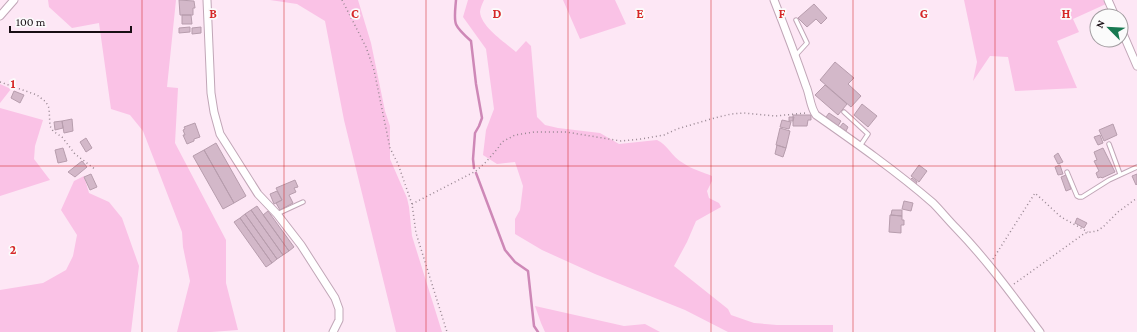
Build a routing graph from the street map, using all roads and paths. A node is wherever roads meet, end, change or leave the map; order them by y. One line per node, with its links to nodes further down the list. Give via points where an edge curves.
1 (14, 0): 5 (street)
2 (207, 0): 22 (street, via 211,93 220,134 258,194)
3 (342, 0): 21 (path, via 366,46 374,70 390,148)
4 (774, 0): 8 (street)
5 (0, 16)
6 (796, 20): 8 (lane, via 807,43)
7 (1129, 48): 9 (street)
8 (796, 55): 11 (street)
9 (1137, 66)
10 (0, 82): 16 (path, via 37,95 46,102 53,131 62,137 75,154)
11 (814, 112): 14 (street); 21 (path, via 775,116 744,112 693,124 664,135 621,141 566,132 515,135 502,142 476,171)
12 (844, 112): 14 (lane, via 868,134)
13 (1109, 144): 18 (lane)
14 (860, 146): 24 (street, via 934,204)
15 (1137, 167): 18 (lane)
16 (96, 170)
17 (1067, 172): 18 (lane, via 1079,197)
18 (1120, 174)
19 (1137, 198): 23 (path, via 1103,227)
20 (303, 202): 22 (lane)
21 (412, 204): 27 (path, via 416,233)
22 (277, 214): 26 (street, via 301,244 335,298 339,320)
23 (1088, 232): 24 (path, via 1060,217 1035,194); 25 (path)
24 (989, 265): 25 (street)
25 (1007, 288): 28 (street)
26 (333, 332)
27 (447, 332)
28 (1040, 332)

